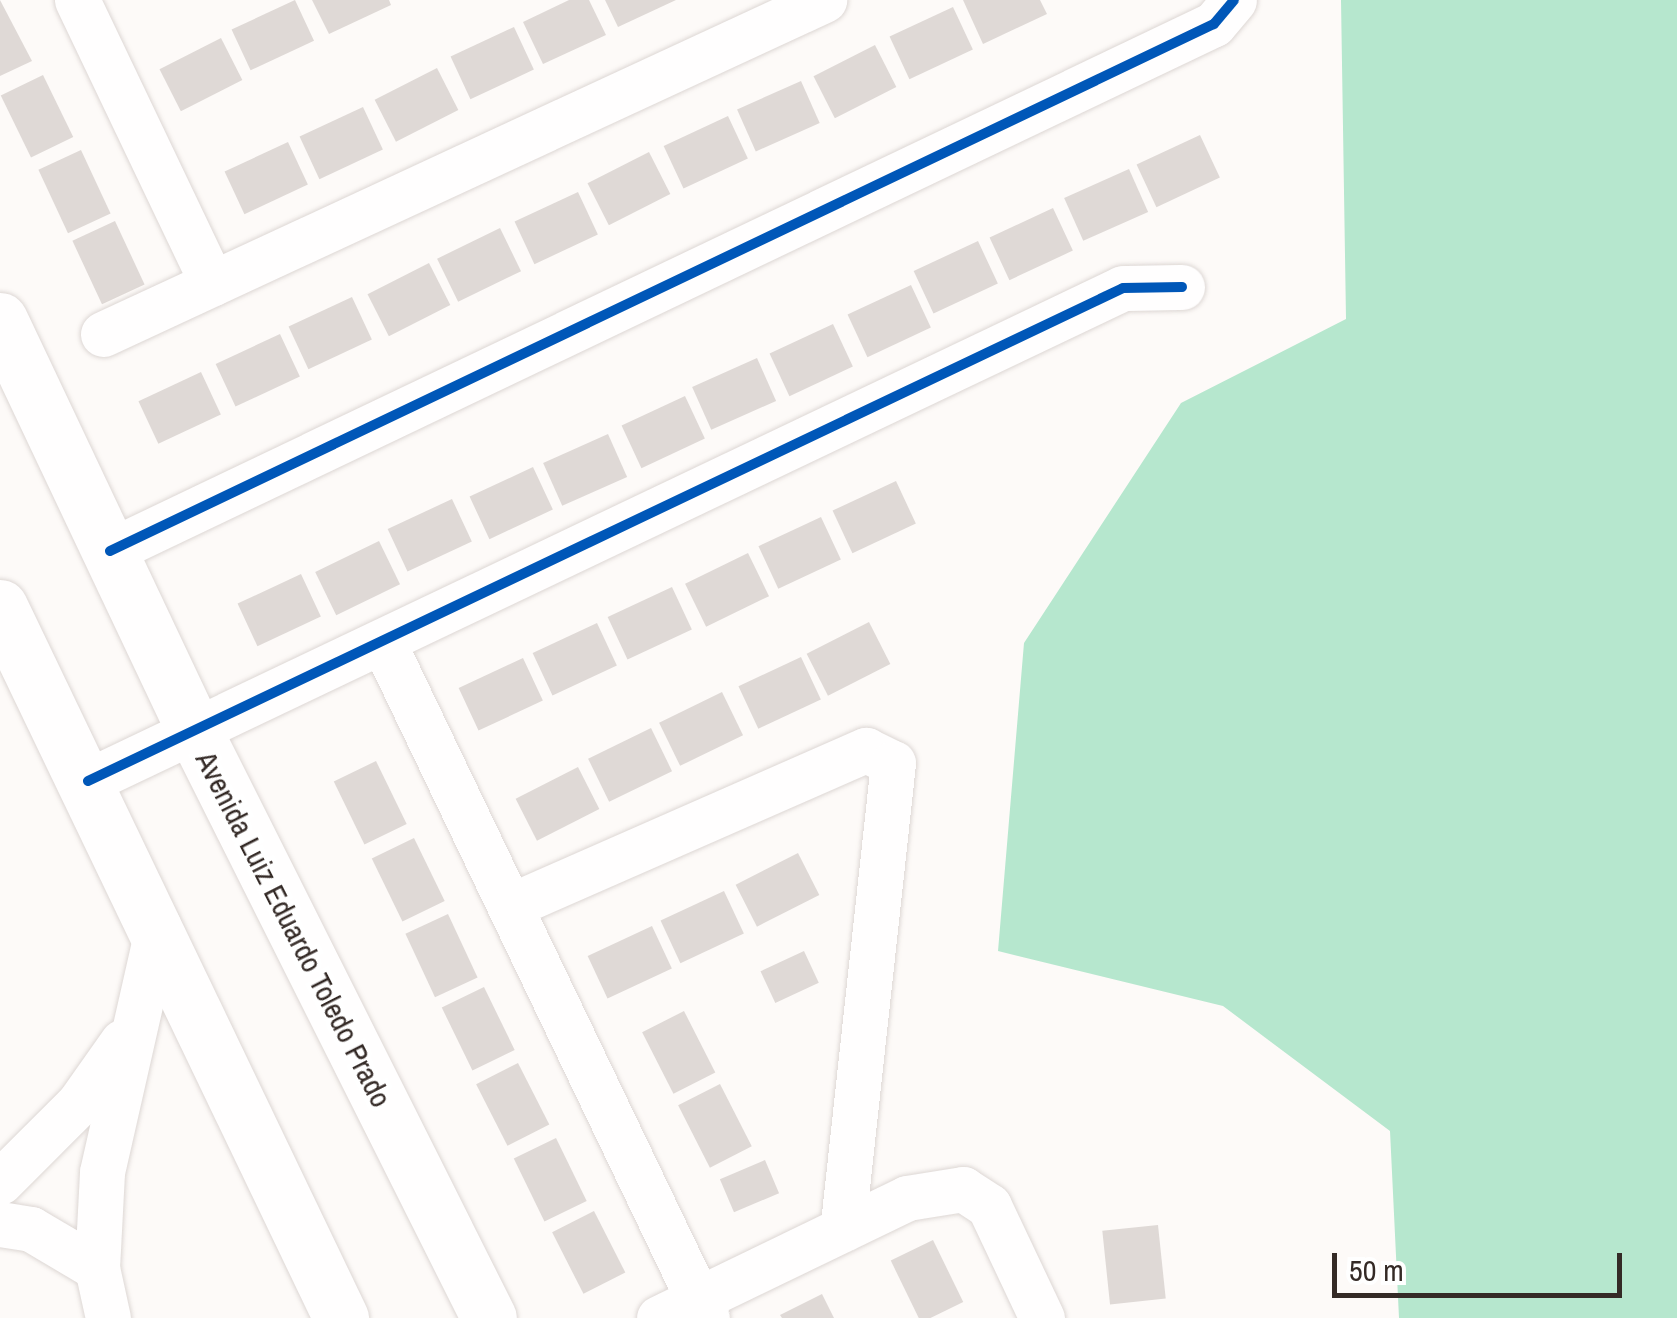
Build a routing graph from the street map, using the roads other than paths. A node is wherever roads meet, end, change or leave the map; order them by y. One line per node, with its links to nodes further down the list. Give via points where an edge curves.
1 (824, 0): 4 (street)
2 (1234, 0): 8 (street, via 1214,24)
3 (92, 5): 4 (street)
4 (212, 283): 7 (street)
5 (1182, 287): 10 (street, via 1123,288)
6 (0, 320): 8 (main road, Avenida Luiz Eduardo Toledo Prado)
7 (103, 334)
8 (110, 551): 11 (main road, Avenida Luiz Eduardo Toledo Prado)
9 (0, 607): 12 (main road)
10 (384, 644): 11 (street); 13 (street)
11 (196, 734): 12 (street); 23 (main road, Avenida Luiz Eduardo Toledo Prado)
12 (88, 780): 14 (main road)
13 (510, 906): 18 (street, via 866,750 892,763); 20 (street)
14 (158, 924): 15 (street); 22 (main road)
15 (132, 1028): 16 (street, via 79,1103); 19 (street, via 102,1172)
16 (0, 1182)
17 (0, 1224): 19 (street, via 31,1229)
18 (842, 1229): 20 (street); 24 (street, via 907,1198 964,1189 989,1206)
19 (97, 1268): 21 (street)
20 (688, 1312)
21 (108, 1318)
22 (341, 1318)
23 (489, 1318)
24 (1042, 1318)

